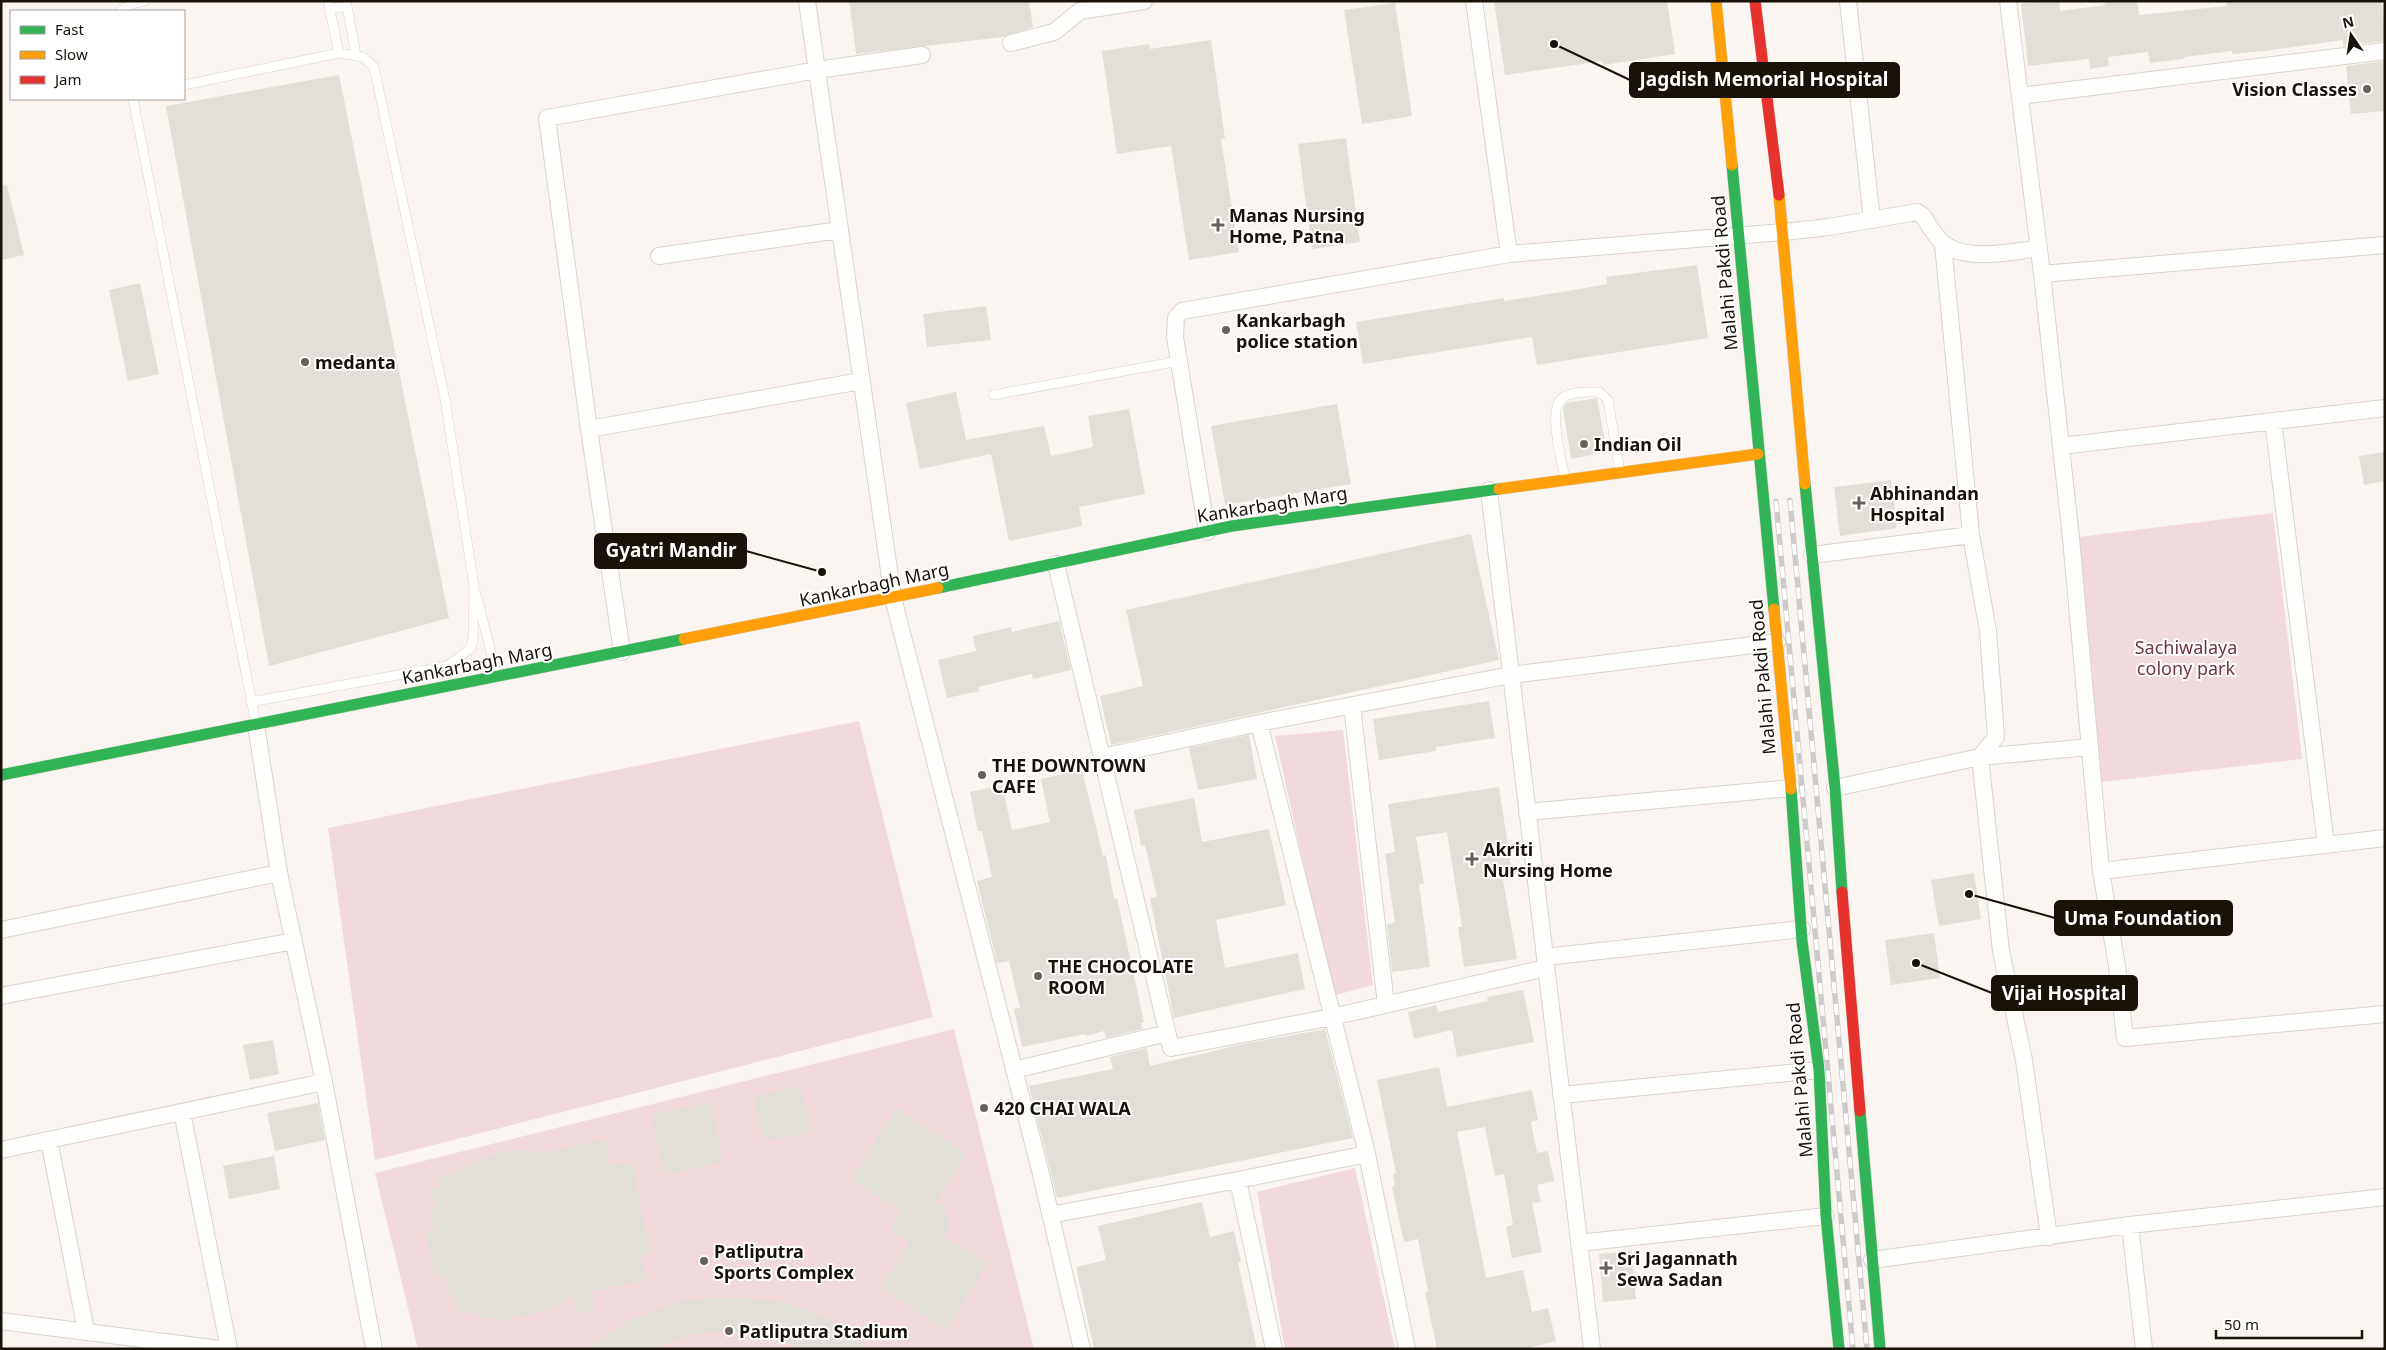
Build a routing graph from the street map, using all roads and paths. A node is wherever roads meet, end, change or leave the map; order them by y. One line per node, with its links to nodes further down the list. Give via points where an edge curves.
1 (145, 1): 12 (lane)
2 (806, 1): 18 (street)
3 (1144, 1): 11 (street)
4 (1474, 1): 29 (street)
5 (1716, 1): 25 (main road, Malahi Pakdi Road)
6 (1755, 1): 24 (main road)
7 (1848, 1): 22 (street)
8 (2008, 1): 20 (street)
9 (347, 4): 10 (lane); 16 (lane)
10 (329, 5): 15 (lane)
11 (1079, 6): 13 (street, via 1054,32)
12 (122, 10)
13 (1010, 43)
14 (2385, 51): 20 (street)
15 (339, 53): 16 (lane); 19 (lane)
16 (356, 55): 47 (lane, via 374,67 445,399)
17 (922, 55): 18 (street)
18 (816, 70): 23 (street); 37 (street, via 547,118)
19 (185, 85)
20 (2020, 96): 28 (street)
21 (134, 100): 53 (lane)
22 (1872, 220): 24 (street); 26 (street, via 1919,213)
23 (840, 230): 30 (street); 33 (street)
24 (1784, 232): 25 (street); 45 (main road)
25 (1739, 234): 29 (street); 39 (main road, Malahi Pakdi Road)
26 (1943, 244): 28 (street, via 1956,251 1976,254); 44 (street)
27 (2385, 245): 31 (street)
28 (2039, 248): 31 (street)
29 (1510, 254): 32 (street, via 1182,311 1175,326)
30 (659, 256)
31 (2042, 274): 38 (street)
32 (1179, 361): 34 (lane); 43 (street)
33 (861, 381): 37 (street); 48 (street)
34 (993, 395)
35 (2385, 408): 36 (street)
36 (2273, 421): 38 (street); 65 (street)
37 (589, 429): 50 (street)
38 (2061, 446): 57 (street)
39 (1758, 454): 40 (main road, Kankarbagh Marg); 49 (main road, Malahi Pakdi Road)
40 (1620, 472): 41 (main road, Kankarbagh Marg); 41 (lane, via 1608,400 1599,392 1579,392 1562,399 1555,410)
41 (1565, 480): 42 (main road, Kankarbagh Marg)
42 (1489, 490): 43 (main road, Kankarbagh Marg); 51 (street)
43 (1206, 532): 46 (main road, Kankarbagh Marg)
44 (1971, 535): 45 (street); 59 (street, via 1988,631 1996,737)
45 (1812, 555): 62 (main road)
46 (1056, 564): 48 (main road, Kankarbagh Marg); 58 (street)
47 (474, 586): 52 (lane); 53 (lane, via 470,649 447,666)
48 (893, 598): 50 (main road, Kankarbagh Marg); 77 (street)
49 (1777, 642): 51 (street); 61 (main road, Malahi Pakdi Road)
50 (622, 652): 52 (main road, Kankarbagh Marg)
51 (1511, 675): 54 (street); 63 (street)
52 (497, 677): 56 (main road, Kankarbagh Marg)
53 (251, 702): 56 (lane)
54 (1352, 706): 55 (street); 73 (street)
55 (1259, 723): 58 (street); 75 (street)
56 (256, 725): 60 (main road, Kankarbagh Marg); 67 (street)
57 (2090, 747): 59 (street); 66 (street)
58 (1102, 756): 76 (street)
59 (1980, 757): 62 (street); 90 (street, via 2001,951 2024,1060)
60 (1, 775)
61 (1791, 788): 63 (street); 69 (main road, Malahi Pakdi Road)
62 (1835, 788): 92 (main road)
63 (1527, 812): 71 (street)
64 (2385, 838): 65 (street)
65 (2326, 845): 66 (street)
66 (2101, 871): 74 (street, via 2125,1038)
67 (279, 873): 68 (street); 70 (street)
68 (1, 930)
69 (1802, 930): 71 (street); 78 (main road, Malahi Pakdi Road)
70 (294, 941): 72 (street); 79 (street)
71 (1546, 963): 73 (street); 80 (street)
72 (1, 996)
73 (1386, 1005): 75 (street)
74 (2385, 1014)
75 (1332, 1017): 76 (street, via 1171,1048); 84 (street)
76 (1167, 1033): 77 (street)
77 (1014, 1070): 87 (street)
78 (1819, 1070): 80 (street); 88 (main road, Malahi Pakdi Road)
79 (324, 1082): 81 (street); 98 (street)
80 (1561, 1095): 91 (street)
81 (182, 1112): 82 (street); 97 (street)
82 (49, 1140): 83 (street); 94 (street)
83 (1, 1150)
84 (1367, 1154): 85 (street); 101 (street)
85 (1238, 1180): 87 (street); 100 (street)
86 (2385, 1197): 89 (street)
87 (1050, 1215): 99 (street)
88 (1826, 1216): 91 (street); 102 (main road, Malahi Pakdi Road)
89 (2130, 1226): 90 (street); 104 (street)
90 (2049, 1237): 92 (street)
91 (1579, 1243): 95 (street)
92 (1872, 1260): 103 (main road)
93 (1, 1321): 94 (street)
94 (86, 1331): 96 (street)
95 (1590, 1348)
96 (218, 1349)
97 (229, 1349)
98 (374, 1349)
99 (1082, 1349)
100 (1274, 1349)
101 (1407, 1349)
102 (1838, 1349)
103 (1880, 1349)
104 (2144, 1349)

